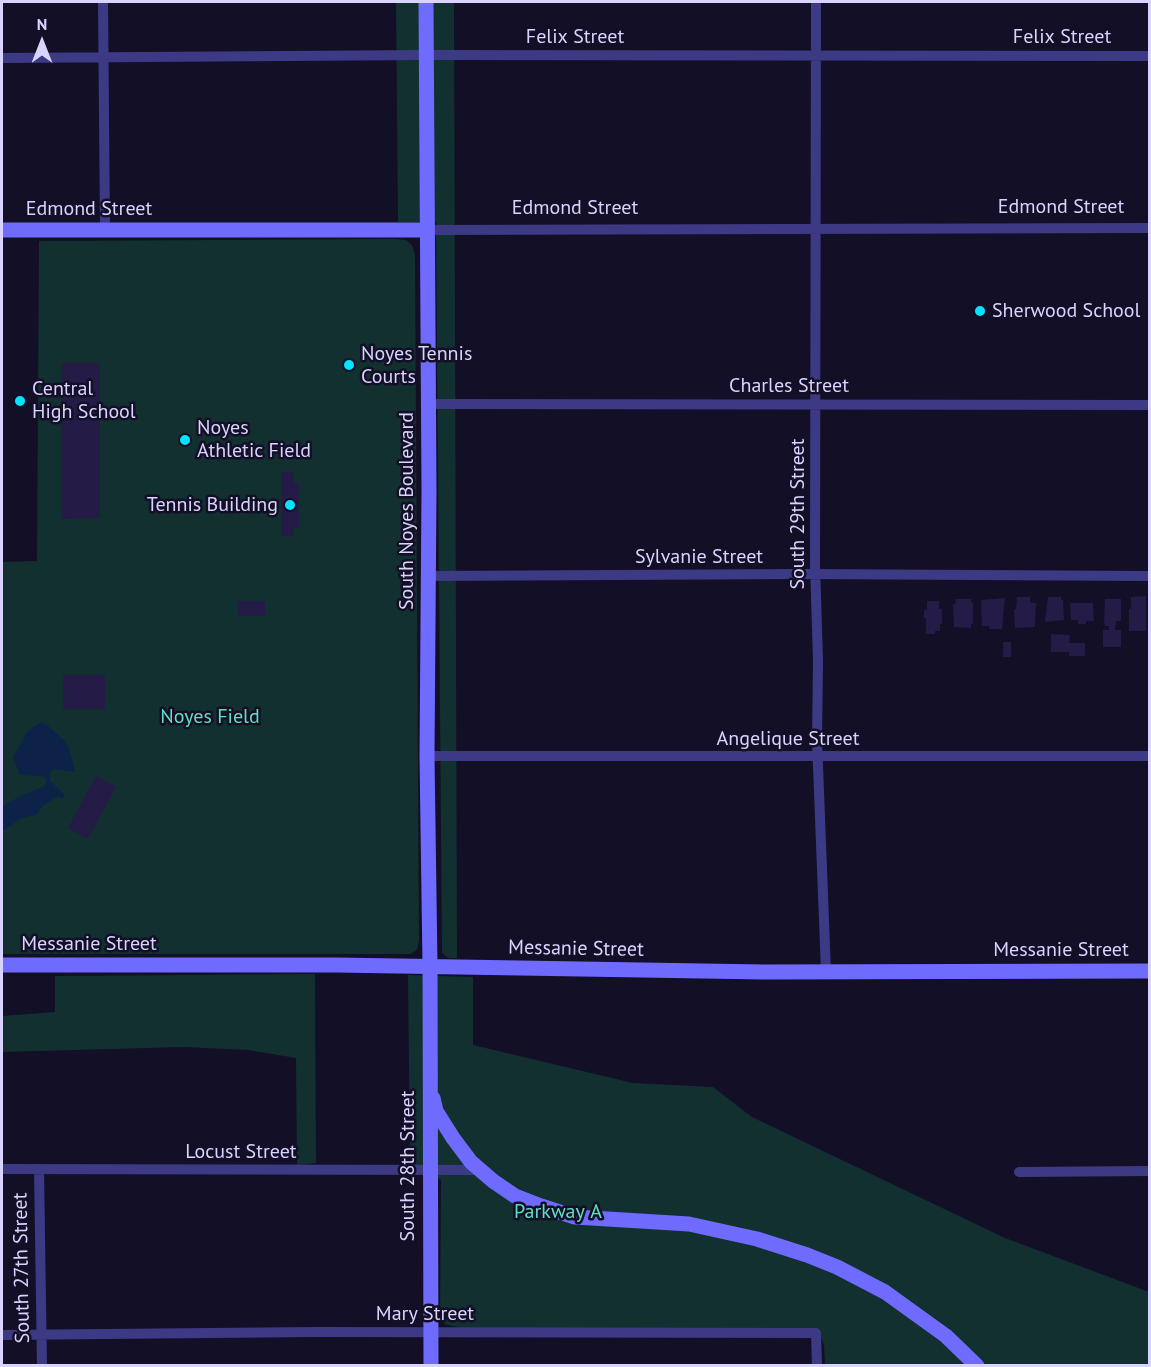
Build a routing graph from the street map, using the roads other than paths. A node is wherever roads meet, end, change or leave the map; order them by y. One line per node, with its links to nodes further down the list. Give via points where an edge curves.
1 (103, 2): 8 (street)
2 (426, 2): 4 (street, South Noyes Boulevard)
3 (816, 2): 5 (street, South 29th Street)
4 (426, 55): 5 (street, Felix Street); 8 (street, Felix Street); 13 (street, South Noyes Boulevard)
5 (816, 55): 6 (street, Felix Street); 10 (street, South 29th Street)
6 (1149, 56)
7 (2, 58): 8 (street, Felix Street)
8 (104, 58): 12 (street)
9 (1149, 228): 10 (street, Edmond Street)
10 (816, 229): 13 (street, Edmond Street); 15 (street, South 29th Street)
11 (2, 230): 12 (street, Edmond Street)
12 (105, 230): 13 (street, Edmond Street)
13 (426, 230): 14 (street, South Noyes Boulevard)
14 (428, 404): 15 (street, Charles Street); 18 (street, South Noyes Boulevard)
15 (816, 404): 16 (street, Charles Street); 17 (street, South 29th Street)
16 (1149, 405)
17 (815, 575): 18 (street, Sylvanie Street); 19 (street, Sylvanie Street); 22 (street, South 29th Street)
18 (428, 576): 20 (street, South Noyes Boulevard)
19 (1149, 576)
20 (427, 756): 22 (street, Angelique Street); 24 (street, South Noyes Boulevard)
21 (1149, 756): 22 (street, Angelique Street)
22 (818, 757): 26 (street, South 29th Street)
23 (2, 965): 24 (street, Messanie Street)
24 (430, 966): 26 (street, Messanie Street); 27 (street, South 28th Street)
25 (1149, 971): 26 (street, Messanie Street)
26 (826, 972)
27 (429, 1084): 30 (street, South 28th Street); 31 (street, via 436,1111)
28 (2, 1169): 29 (street, Locust Street)
29 (39, 1169): 30 (street, Locust Street); 36 (street, South 27th Street)
30 (429, 1170): 31 (street, Locust Street); 34 (street, South 28th Street)
31 (480, 1170): 40 (street, via 515,1196 575,1217 689,1224 757,1239 837,1267 885,1292 946,1336)
32 (1149, 1171): 33 (street)
33 (1019, 1172)
34 (430, 1332): 36 (street, Mary Street); 38 (street, South 28th Street); 39 (street, Mary Street, via 816,1333)
35 (2, 1335): 36 (street, Mary Street)
36 (42, 1335): 37 (street, South 27th Street)
37 (42, 1365)
38 (431, 1365)
39 (817, 1365)
40 (977, 1365)

